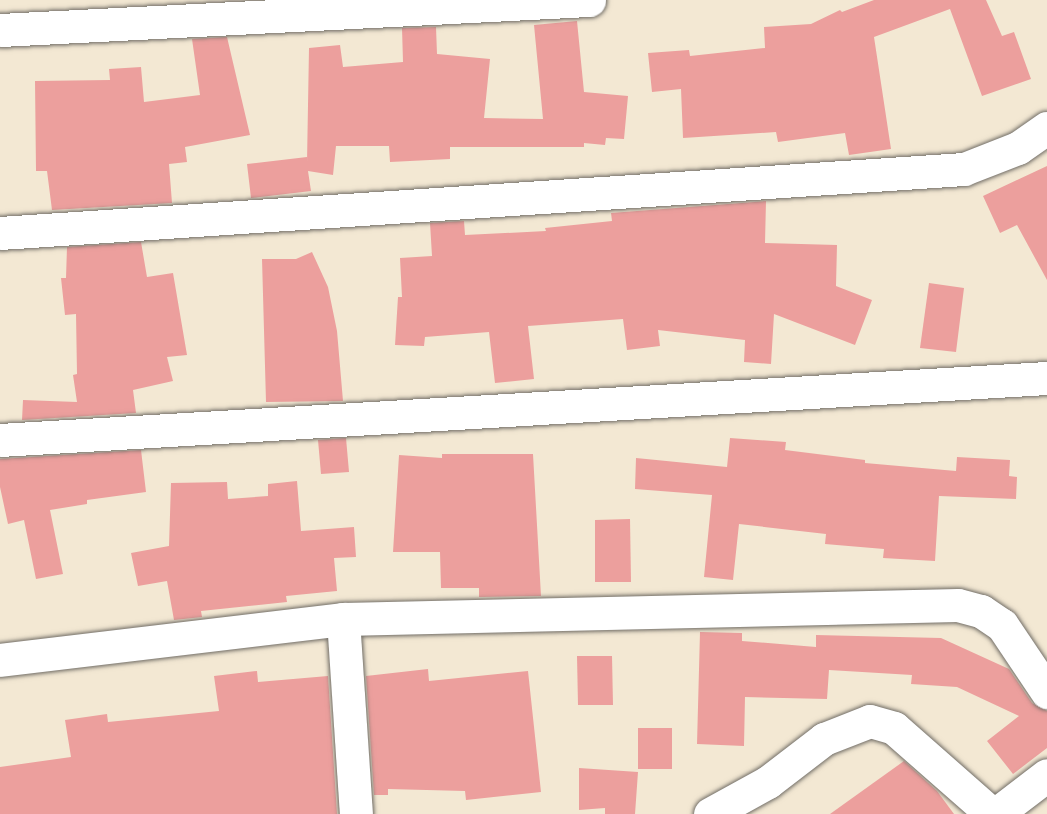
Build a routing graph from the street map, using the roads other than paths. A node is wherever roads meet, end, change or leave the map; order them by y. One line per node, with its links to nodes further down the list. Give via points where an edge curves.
1 (589, 0): 2 (street)
2 (0, 30)
3 (1047, 128): 4 (street, via 999,157 964,169)
4 (0, 233)
5 (1047, 378): 6 (street)
6 (0, 440)
7 (343, 619): 8 (street); 9 (street, via 958,605 981,612 1002,625); 11 (street)
8 (0, 660)
9 (1047, 692)
10 (1047, 775): 13 (street)
11 (356, 814)
12 (710, 814): 13 (street, via 768,782 824,739 870,721 894,728)
13 (994, 814)

